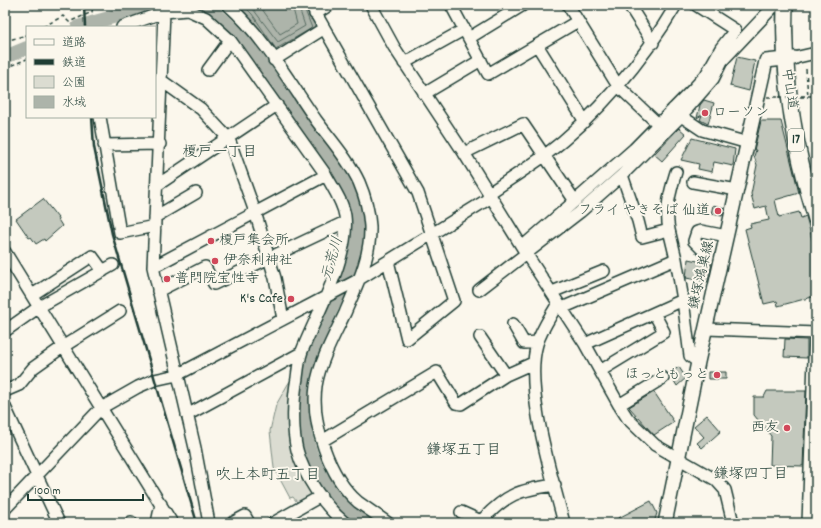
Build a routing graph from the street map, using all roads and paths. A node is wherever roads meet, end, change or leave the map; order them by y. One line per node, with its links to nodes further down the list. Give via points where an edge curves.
1 (93, 5): 17 (path, via 92,12 68,22 63,16)
2 (228, 5): 29 (street, via 241,17)
3 (329, 5): 14 (street)
4 (371, 5): 31 (street)
5 (451, 5): 20 (street)
6 (523, 5): 20 (street)
7 (568, 5): 16 (street)
8 (629, 5): 24 (street)
9 (676, 5): 24 (street)
10 (696, 5): 42 (street, via 735,30 721,48 706,75)
11 (775, 5): 42 (street, via 722,61 713,79)
12 (784, 5): 28 (highway, 中山道 / 17)
13 (793, 5): 28 (highway, 中山道 / 17)
14 (313, 9): 19 (street)
15 (164, 12): 18 (street); 22 (street, via 188,10 206,18); 35 (street)
16 (578, 21): 25 (street); 36 (street)
17 (45, 26)
18 (124, 26)
19 (323, 29): 29 (street); 67 (street, via 418,193)
20 (467, 34): 30 (street); 31 (street)
21 (26, 35): 23 (path)
22 (230, 40): 34 (street); 41 (street)
23 (5, 42)
24 (653, 43): 36 (street)
25 (537, 45): 30 (street, via 488,74); 44 (street)
26 (816, 54): 28 (street)
27 (26, 59): 32 (path)
28 (789, 59): 40 (highway, 中山道 / 17); 47 (main road, 鎌塚鴻巣線, via 766,61); 63 (highway, 中山道 / 17, via 797,145)
29 (274, 60): 79 (street, via 358,181 368,209 370,227 368,247)
30 (481, 60): 37 (street)
31 (404, 63): 37 (street)
32 (5, 68)
33 (806, 69): 40 (path)
34 (208, 70)
35 (158, 81): 46 (street, via 201,109); 48 (street)
36 (618, 86): 44 (street); 45 (street)
37 (424, 94): 50 (street)
38 (816, 96): 40 (path)
39 (779, 97): 40 (path, bridge)
40 (803, 97): 57 (highway, 中山道 / 17, via 806,143)
41 (277, 105): 46 (street); 53 (street)
42 (677, 113): 45 (street); 47 (street, via 702,130); 54 (street)
43 (100, 118): 49 (street)
44 (584, 120): 51 (street)
45 (658, 124): 61 (street, via 634,149)
46 (229, 139): 56 (street); 62 (street)
47 (748, 143): 58 (main road, 鎌塚鴻巣線)
48 (160, 144): 49 (street); 56 (street)
49 (104, 145): 64 (street, via 120,233)
50 (464, 153): 51 (street, via 523,124); 60 (street)
51 (544, 156): 60 (street); 61 (street)
52 (676, 172): 66 (street, via 666,217)
53 (326, 175): 62 (street); 65 (street, via 337,194)
54 (622, 175): 66 (street, via 642,237); 70 (street)
55 (693, 182): 58 (street)
56 (156, 186): 64 (street)
57 (816, 187)
58 (738, 190): 68 (main road, 鎌塚鴻巣線)
59 (196, 192): 64 (street)
60 (489, 196): 67 (street); 70 (street)
61 (575, 201): 70 (street)
62 (256, 212): 72 (street); 76 (street)
63 (816, 219)
64 (155, 222): 76 (street)
65 (345, 222): 72 (street); 84 (street, via 338,265)
66 (669, 230): 73 (street)
67 (431, 235): 74 (street); 74 (street, via 454,302 407,339)
68 (727, 236): 69 (street, via 697,232 694,241); 92 (main road, 鎌塚鴻巣線)
69 (703, 250)
70 (524, 251): 80 (street); 82 (street)
71 (5, 252): 83 (street)
72 (269, 259): 81 (street, via 214,284 205,267); 90 (street)
73 (676, 259): 85 (street); 87 (street)
74 (388, 261): 79 (street)
75 (113, 265): 77 (street)
76 (153, 267): 81 (street)
77 (102, 271): 83 (street, via 92,256); 86 (street)
78 (604, 271): 82 (street)
79 (358, 280): 84 (street); 111 (street, via 326,355 316,386 317,415)
80 (479, 290)
81 (158, 291): 103 (street)
82 (552, 292): 87 (street)
83 (32, 295): 86 (street)
84 (324, 297): 90 (street); 99 (street)
85 (683, 300): 89 (street); 100 (street, via 690,356)
86 (39, 306): 93 (street); 98 (street)
87 (560, 306): 96 (street); 97 (street)
88 (120, 311): 98 (street)
89 (654, 313): 97 (street); 102 (street, via 664,332)
90 (283, 319): 103 (street)
91 (514, 324): 96 (street, via 524,343)
92 (706, 329): 94 (street); 100 (main road, 鎌塚鴻巣線)
93 (5, 331)
94 (816, 333): 131 (street)
95 (480, 336): 104 (street)
96 (537, 342): 101 (street)
97 (585, 344): 102 (street)
98 (64, 346): 106 (street, via 33,368 19,385); 109 (street)
99 (301, 353): 110 (street); 115 (street, via 293,400 297,450)
100 (698, 362): 112 (main road, 鎌塚鴻巣線)
101 (533, 363): 104 (street); 114 (street, via 538,414)
102 (600, 371): 107 (street)
103 (177, 375): 109 (street, via 151,381); 110 (street)
104 (506, 375): 111 (street, via 461,404 456,403 437,372)
105 (664, 378): 107 (street)
106 (5, 391)
107 (619, 405): 112 (street, via 628,419 654,445)
108 (5, 407): 113 (street)
109 (101, 408): 113 (street); 116 (street)
110 (187, 415): 122 (street)
111 (322, 441): 127 (street, via 328,459 357,501)
112 (678, 460): 129 (main road, 鎌塚鴻巣線); 130 (street, via 716,480 725,490)
113 (37, 476): 117 (street); 119 (street)
114 (554, 485): 118 (street, via 528,489 507,497 492,508 481,521); 128 (street)
115 (321, 496): 125 (street); 126 (street)
116 (161, 504): 120 (street); 121 (street)
117 (5, 509)
118 (461, 512)
119 (59, 523)
120 (157, 523)
121 (172, 523)
122 (210, 523)
123 (232, 523): 124 (street, via 245,516)
124 (249, 523)
125 (273, 523)
126 (345, 523)
127 (388, 523)
128 (564, 523)
129 (665, 523)
130 (733, 523)
131 (808, 523)

